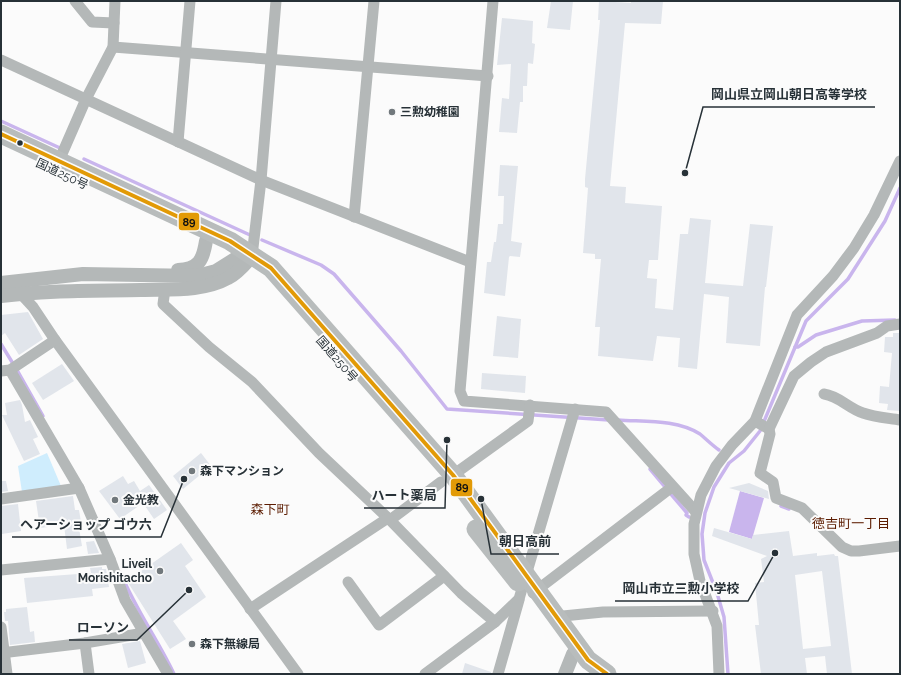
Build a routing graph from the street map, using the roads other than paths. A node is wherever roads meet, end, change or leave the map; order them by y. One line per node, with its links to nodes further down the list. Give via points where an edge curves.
1 (75, 1): 7 (street, via 92,22)
2 (115, 1): 7 (street)
3 (190, 1): 9 (street)
4 (276, 1): 11 (street)
5 (374, 1): 12 (street)
6 (493, 1): 13 (street)
7 (114, 23): 8 (street)
8 (113, 47): 9 (street); 14 (street)
9 (186, 53): 11 (street); 16 (street)
10 (1, 60): 14 (street)
11 (271, 60): 12 (street); 20 (street)
12 (369, 66): 13 (street); 21 (street)
13 (488, 76): 24 (street)
14 (86, 99): 16 (street); 19 (street)
15 (1, 134): 19 (highway, 国道250号)
16 (178, 142): 20 (street)
17 (1, 146): 19 (highway, 国道250号)
18 (900, 161): 37 (street, via 874,215 854,248 833,276 797,315)
19 (57, 165): 22 (highway, 国道250号); 23 (highway, 国道250号, via 230,241)
20 (260, 180): 21 (street); 23 (street)
21 (354, 217): 24 (street)
22 (206, 241): 23 (highway, 国道250号); 25 (street, via 204,253 196,266 187,270 159,271)
23 (244, 260): 25 (street, via 197,276); 27 (street, via 228,278 208,286); 38 (highway, 国道250号, via 297,313)
24 (470, 262): 34 (street, via 460,391 464,400)
25 (150, 275): 26 (street, via 83,274)
26 (3, 281): 28 (street)
27 (165, 289): 28 (street); 43 (street, via 163,304 209,347 252,382 319,453)
28 (21, 294): 29 (street); 31 (street)
29 (1, 296)
30 (900, 324): 37 (street, via 886,326 877,333 826,352 811,362 794,376)
31 (54, 340): 32 (street); 50 (street)
32 (6, 370): 40 (street)
33 (824, 394): 36 (street, via 834,396 864,413)
34 (529, 411): 35 (street); 38 (street)
35 (573, 414): 39 (street, via 606,412); 49 (street)
36 (900, 420)
37 (762, 425): 42 (street, via 732,445 716,466 701,495); 44 (street, via 770,434 760,473 773,482 776,498 802,508 842,547 851,551)
38 (447, 478): 43 (street); 49 (highway, 国道250号, via 501,562)
39 (672, 487): 42 (street); 49 (street)
40 (79, 488): 41 (street); 45 (street)
41 (1, 499)
42 (696, 512): 51 (street, via 693,539 696,568)
43 (389, 519): 47 (street); 50 (street)
44 (900, 546)
45 (110, 559): 46 (street); 55 (street, via 125,600)
46 (1, 570)
47 (444, 576): 48 (street, via 378,625); 53 (street, via 460,594)
48 (348, 582)
49 (527, 589): 52 (highway, 国道250号); 53 (street); 64 (street)
50 (250, 609): 62 (street)
51 (713, 611): 52 (street, via 603,612); 68 (street, via 717,626)
52 (552, 617): 57 (highway, 国道250号)
53 (495, 622): 63 (street)
54 (1, 626): 58 (street)
55 (144, 633): 56 (street); 61 (street)
56 (85, 643): 58 (street); 60 (street)
57 (576, 651): 65 (street); 66 (highway, 国道250号); 67 (highway, 国道250号)
58 (3, 653): 59 (street)
59 (7, 674)
60 (89, 674)
61 (168, 674)
62 (298, 674)
63 (425, 674)
64 (498, 674)
65 (566, 674)
66 (587, 674)
67 (607, 674)
68 (719, 674)

